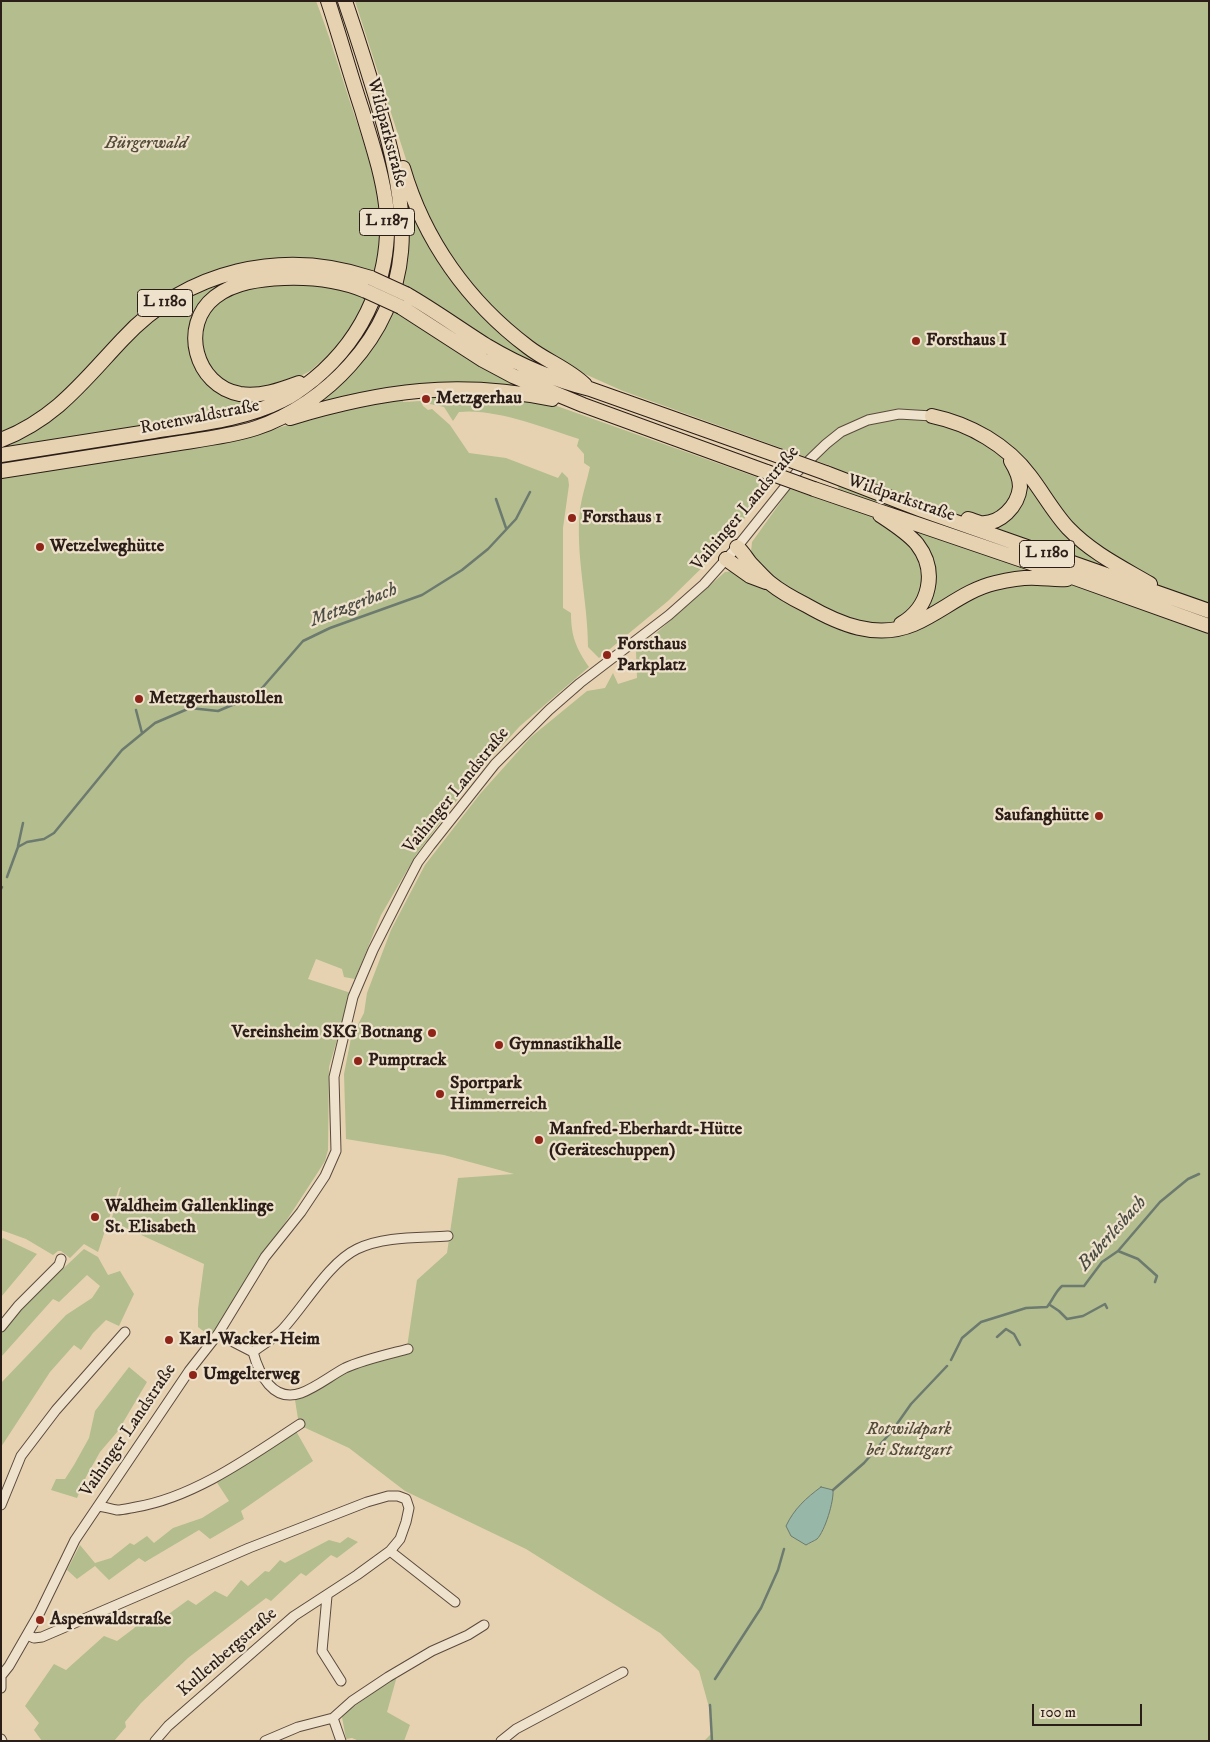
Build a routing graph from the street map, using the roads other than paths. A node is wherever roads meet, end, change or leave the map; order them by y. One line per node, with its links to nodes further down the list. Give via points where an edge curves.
1 (321, 1): 4 (highway)
2 (328, 1): 4 (highway, Wildparkstraße)
3 (345, 1): 5 (highway, Wildparkstraße / L 1187)
4 (344, 52): 8 (highway, Wildparkstraße / L 1187, via 380,172 387,220 386,250 378,288 360,327 341,352)
5 (386, 132): 9 (highway, L 1187, via 430,236 462,284 496,321 529,348); 12 (highway, Rotenwaldstraße / L 1187, via 399,187 403,226 400,265 387,307 370,339 346,370 310,400)
6 (368, 284): 7 (highway, L 1180, bridge); 8 (highway, L 1180, via 310,278 240,284 211,300 201,314 195,338 196,354 207,373 222,387 240,394 260,394); 13 (highway, L 1180, via 353,271 302,264 256,267 199,284 163,304 143,320 57,408)
7 (404, 301): 9 (highway, L 1180, via 525,366); 10 (highway, L 1180, via 498,368)
8 (316, 376): 15 (highway, Rotenwaldstraße / L 1187, via 284,400 240,416)
9 (590, 389): 18 (highway, Wildparkstraße / L 1180, bridge)
10 (583, 405): 12 (highway, L 1180, via 512,392 475,388 436,389 358,400); 17 (highway, Wildparkstraße / L 1180, bridge)
11 (932, 416): 14 (highway, L 1180, via 952,420); 19 (street, Vaihinger Landstraße, via 888,416 853,426 834,437 797,472)
12 (270, 423): 16 (highway, Rotenwaldstraße / L 1187, via 205,439)
13 (1, 440)
14 (1004, 450): 18 (highway, L 1180, via 1014,466 1020,487 1009,511 998,519 980,523 936,510); 23 (highway, L 1180, via 1029,474 1060,518 1078,537 1107,560)
15 (1, 455)
16 (1, 471)
17 (867, 507): 21 (highway, Wildparkstraße / L 1180); 26 (highway, L 1180, via 913,540 922,552 930,576 919,608)
18 (922, 510): 23 (highway, Wildparkstraße / L 1180)
19 (737, 547): 20 (street, Vaihinger Landstraße); 22 (highway, L 1180)
20 (726, 559): 22 (highway, L 1180, via 750,576); 31 (street, Vaihinger Landstraße, via 687,600 580,683 521,737 480,782 418,862 353,997 334,1077 336,1151 331,1164 302,1212 265,1257)
21 (1075, 578): 25 (highway, Wildparkstraße / L 1180); 26 (highway, L 1180, via 1018,579 994,583 914,624)
22 (769, 583): 26 (highway, L 1180, via 846,625)
23 (1172, 598): 24 (highway, Wildparkstraße / L 1180)
24 (1209, 611)
25 (1209, 626)
26 (889, 631)
27 (448, 1236): 33 (street, via 406,1238 357,1249 332,1269 280,1332)
28 (61, 1259): 29 (street)
29 (1, 1327)
30 (126, 1332): 35 (street, via 56,1410 21,1456)
31 (218, 1334): 33 (street); 36 (street, Vaihinger Landstraße, via 189,1371)
32 (408, 1349): 33 (street, via 346,1368 300,1394 287,1395 265,1381)
33 (253, 1352)
34 (300, 1424): 36 (street, via 240,1463 185,1492 148,1505 118,1510)
35 (1, 1505)
36 (99, 1506): 41 (street, Vaihinger Landstraße, via 75,1540)
37 (390, 1551): 38 (street, Kullenbergstraße); 39 (street); 41 (street, Kullenbergstraße, via 400,1539 409,1508 406,1499 398,1496 367,1502 249,1548 42,1637)
38 (327, 1596): 44 (street, via 322,1651); 47 (street, Kullenbergstraße, via 294,1616)
39 (455, 1602)
40 (484, 1625): 46 (street, via 388,1677)
41 (26, 1635): 43 (street, Vaihinger Landstraße)
42 (623, 1672): 50 (street, via 516,1729)
43 (1, 1677): 45 (street, Vaihinger Landstraße)
44 (341, 1681)
45 (1, 1688)
46 (333, 1718): 48 (street, via 298,1727); 49 (street)
47 (155, 1741)
48 (266, 1741)
49 (341, 1741)
50 (501, 1741)

